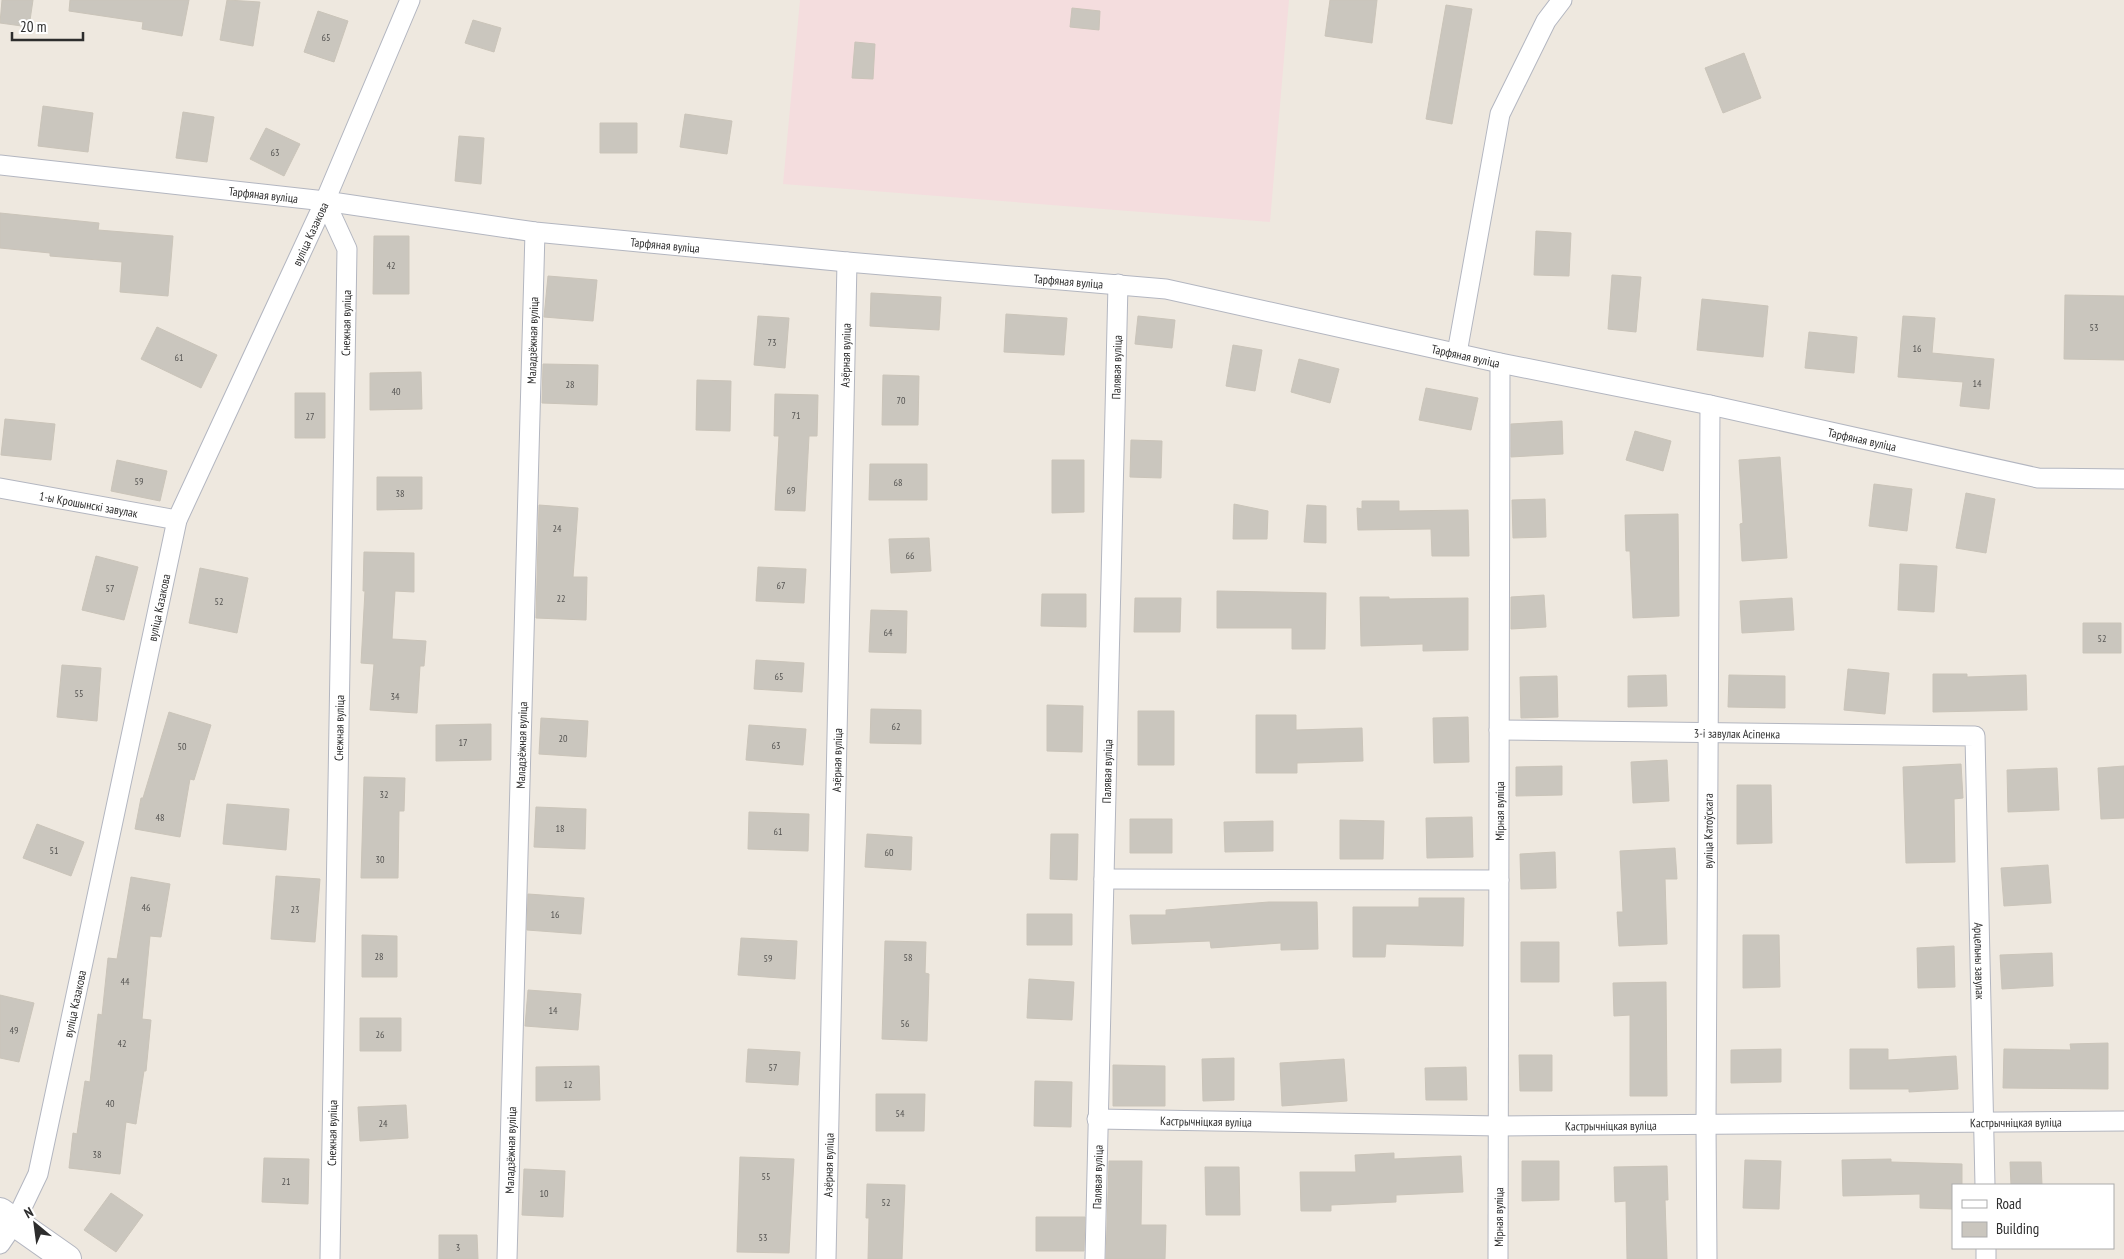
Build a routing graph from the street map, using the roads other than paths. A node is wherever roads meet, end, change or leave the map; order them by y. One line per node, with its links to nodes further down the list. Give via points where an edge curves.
1 (409, 0): 4 (street, вуліца Казакова)
2 (1562, 0): 8 (street, via 1546,21 1500,114)
3 (0, 165): 4 (street, Тарфяная вуліца)
4 (325, 201): 5 (street, Тарфяная вуліца); 13 (street, вуліца Казакова); 27 (street, Снежная вуліца, via 347,249)
5 (535, 232): 6 (street, Тарфяная вуліца); 28 (street, Маладзёжная вуліца)
6 (847, 262): 7 (street, Тарфяная вуліца); 29 (street, Азёрная вуліца)
7 (1118, 284): 8 (street, Тарфяная вуліца, via 1166,289); 17 (street, Палявая вуліца)
8 (1457, 353): 9 (street, Тарфяная вуліца)
9 (1500, 363): 10 (street, Тарфяная вуліца); 14 (street, Мірная вуліца)
10 (1710, 405): 11 (street, Тарфяная вуліца, via 2038,478); 15 (street, вуліца Катоўскага)
11 (2124, 479)
12 (0, 488): 13 (street, 1-ы Крошынскі завулак)
13 (177, 520): 25 (street, вуліца Казакова, via 38,1174)
14 (1499, 730): 15 (street, 3-і завулак Асіпенка); 18 (street, Мірная вуліца)
15 (1708, 733): 16 (street, 3-і завулак Асіпенка); 22 (street, вуліца Катоўскага)
16 (1975, 736): 21 (street, Арцельны завулак)
17 (1104, 879): 18 (street); 19 (street, Палявая вуліца)
18 (1499, 880): 23 (street, Мірная вуліца)
19 (1097, 1119): 23 (street, Кастрычніцкая вуліца); 30 (street, Палявая вуліца)
20 (2124, 1121): 21 (street, Кастрычніцкая вуліца)
21 (1984, 1122): 22 (street, Кастрычніцкая вуліца); 24 (street, Арцельны завулак)
22 (1706, 1125): 23 (street, Кастрычніцкая вуліца); 32 (street, вуліца Катоўскага)
23 (1499, 1126): 31 (street, Мірная вуліца)
24 (1985, 1184)
25 (5, 1226): 26 (main road)
26 (67, 1259)
27 (330, 1259)
28 (507, 1259)
29 (826, 1259)
30 (1095, 1259)
31 (1498, 1259)
32 (1707, 1259)

